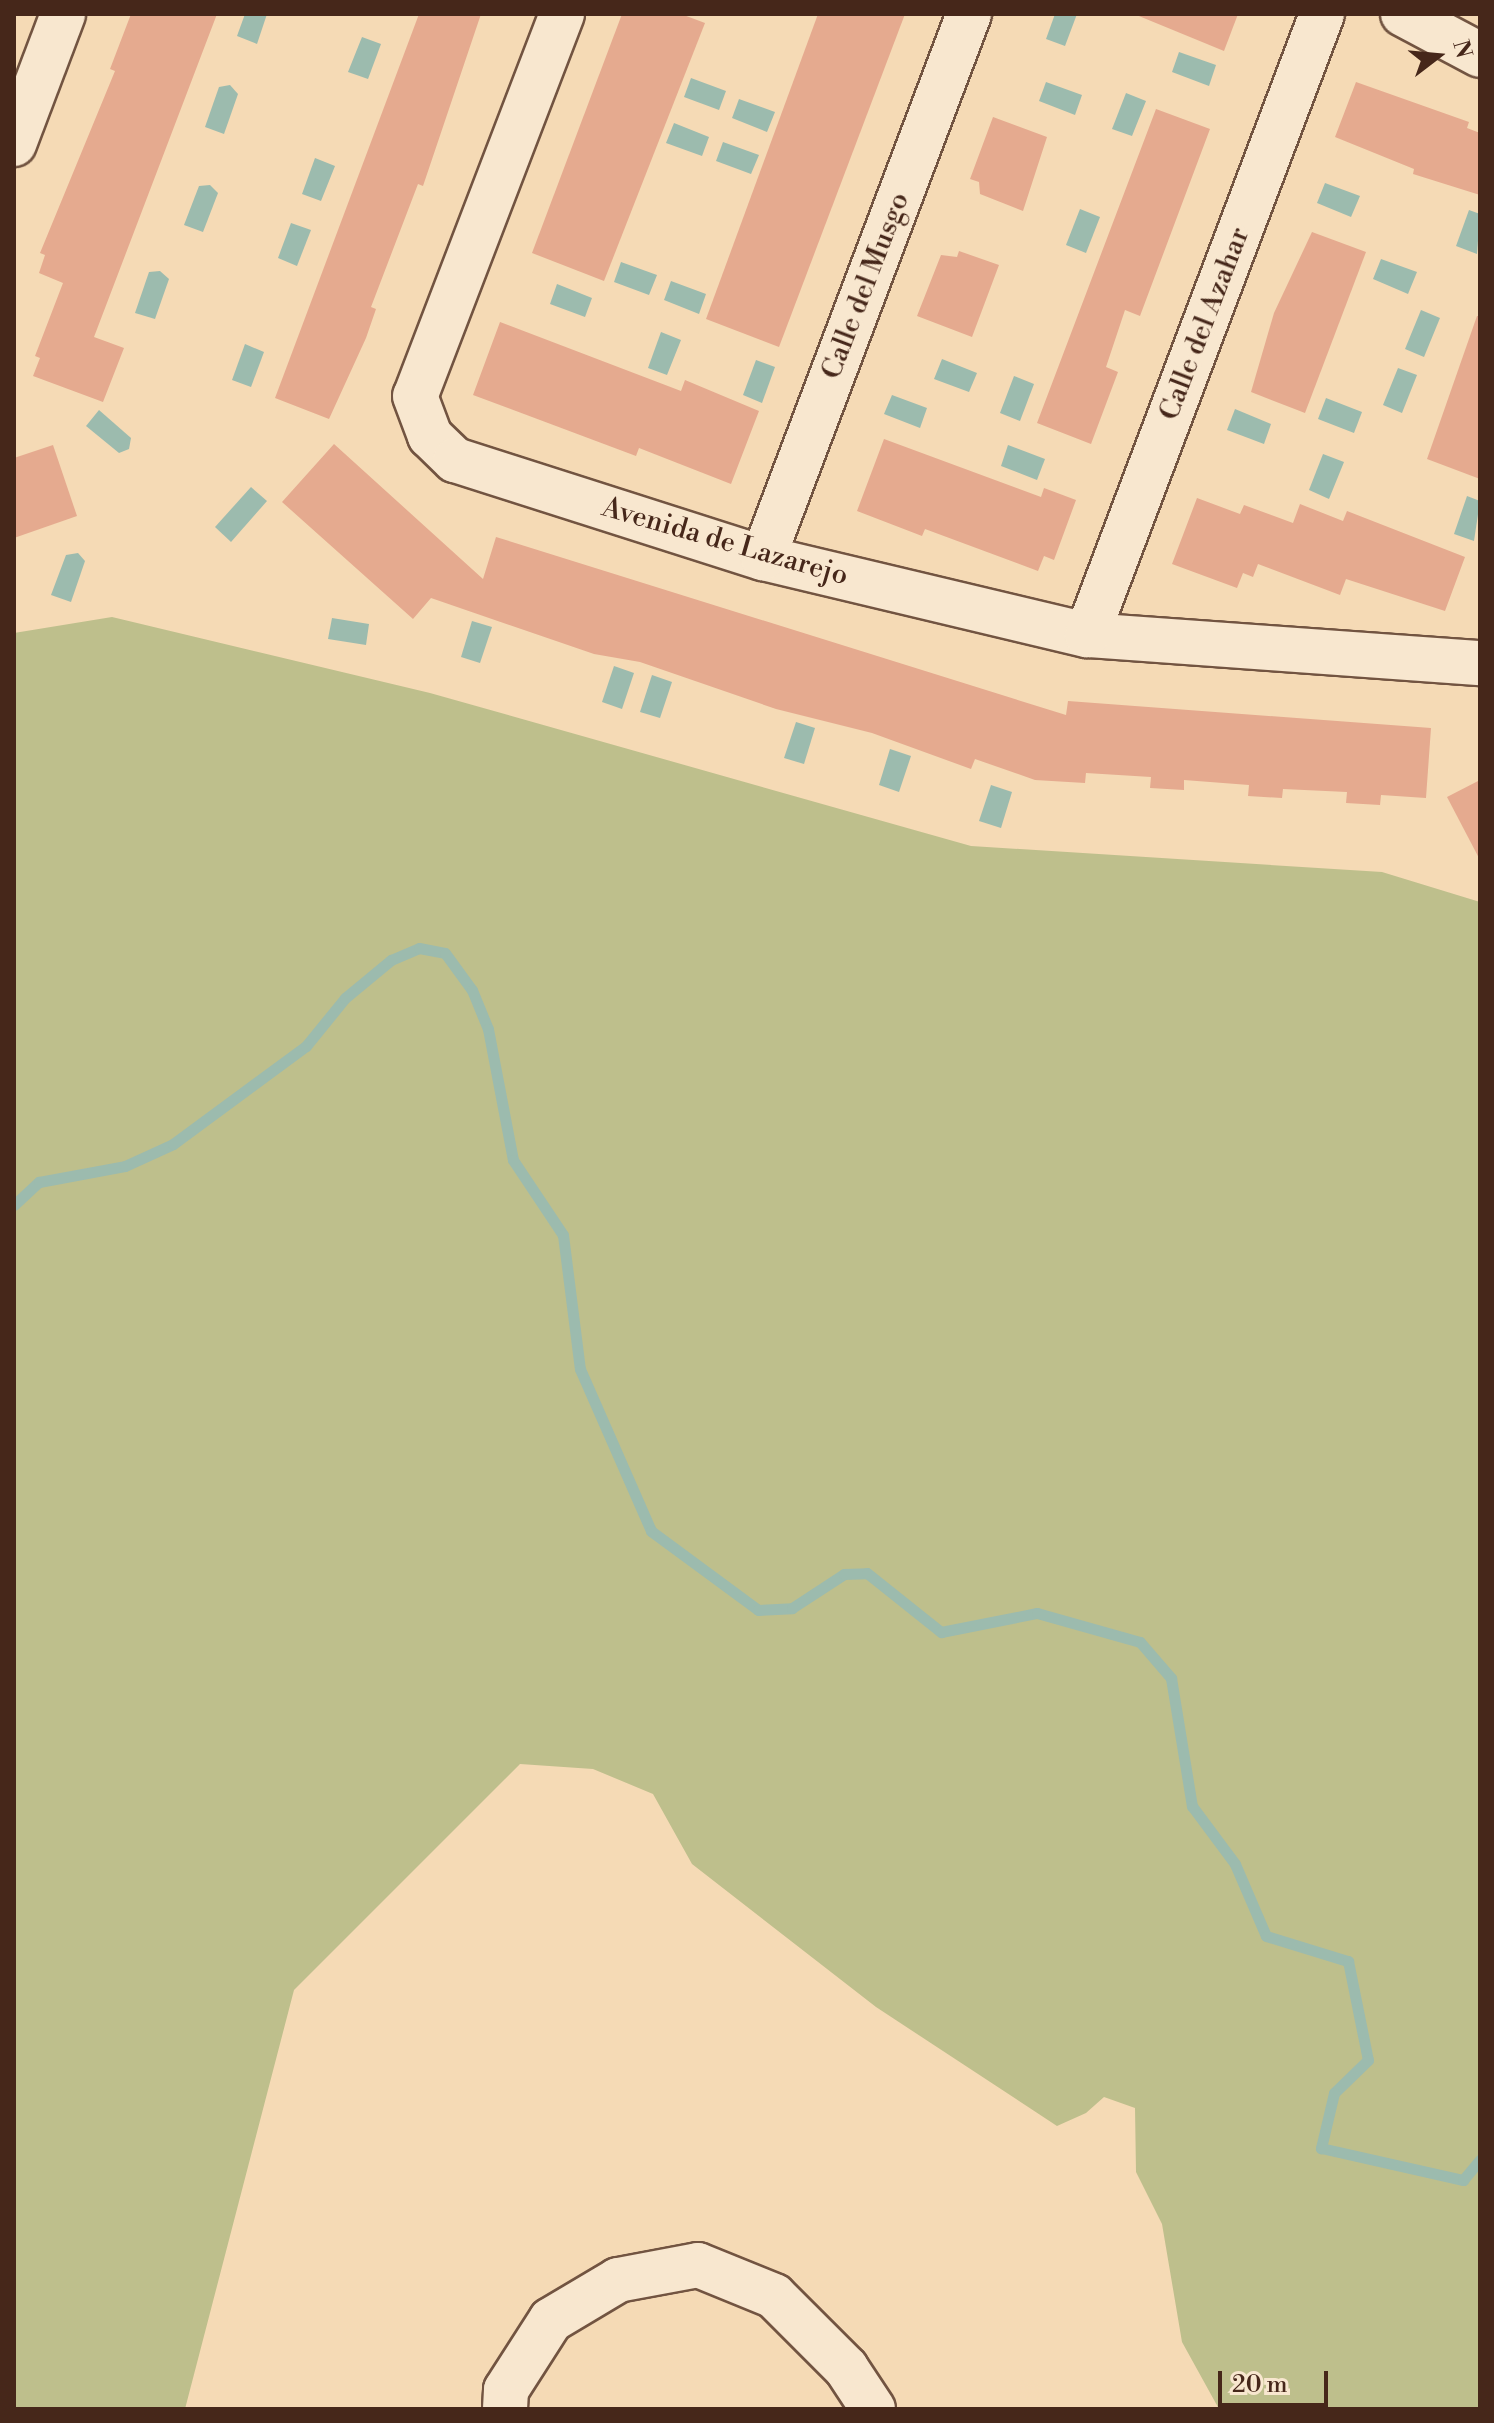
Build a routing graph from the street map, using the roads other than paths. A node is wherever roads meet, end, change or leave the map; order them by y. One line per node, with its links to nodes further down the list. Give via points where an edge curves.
1 (63, 14): 7 (street)
2 (562, 14): 8 (street, Avenida de Lazarejo, via 415,396 430,436 455,460)
3 (969, 14): 8 (street, Calle del Musgo)
4 (1322, 14): 9 (street, Calle del Azahar)
5 (1403, 14): 6 (street)
6 (1480, 55)
7 (14, 144)
8 (763, 558): 9 (street, Avenida de Lazarejo)
9 (1087, 635): 10 (street, Avenida de Lazarejo)
10 (1480, 663)
11 (505, 2409): 12 (street, via 506,2390 551,2320 618,2280 698,2265 774,2296 846,2368)
12 (873, 2409)

